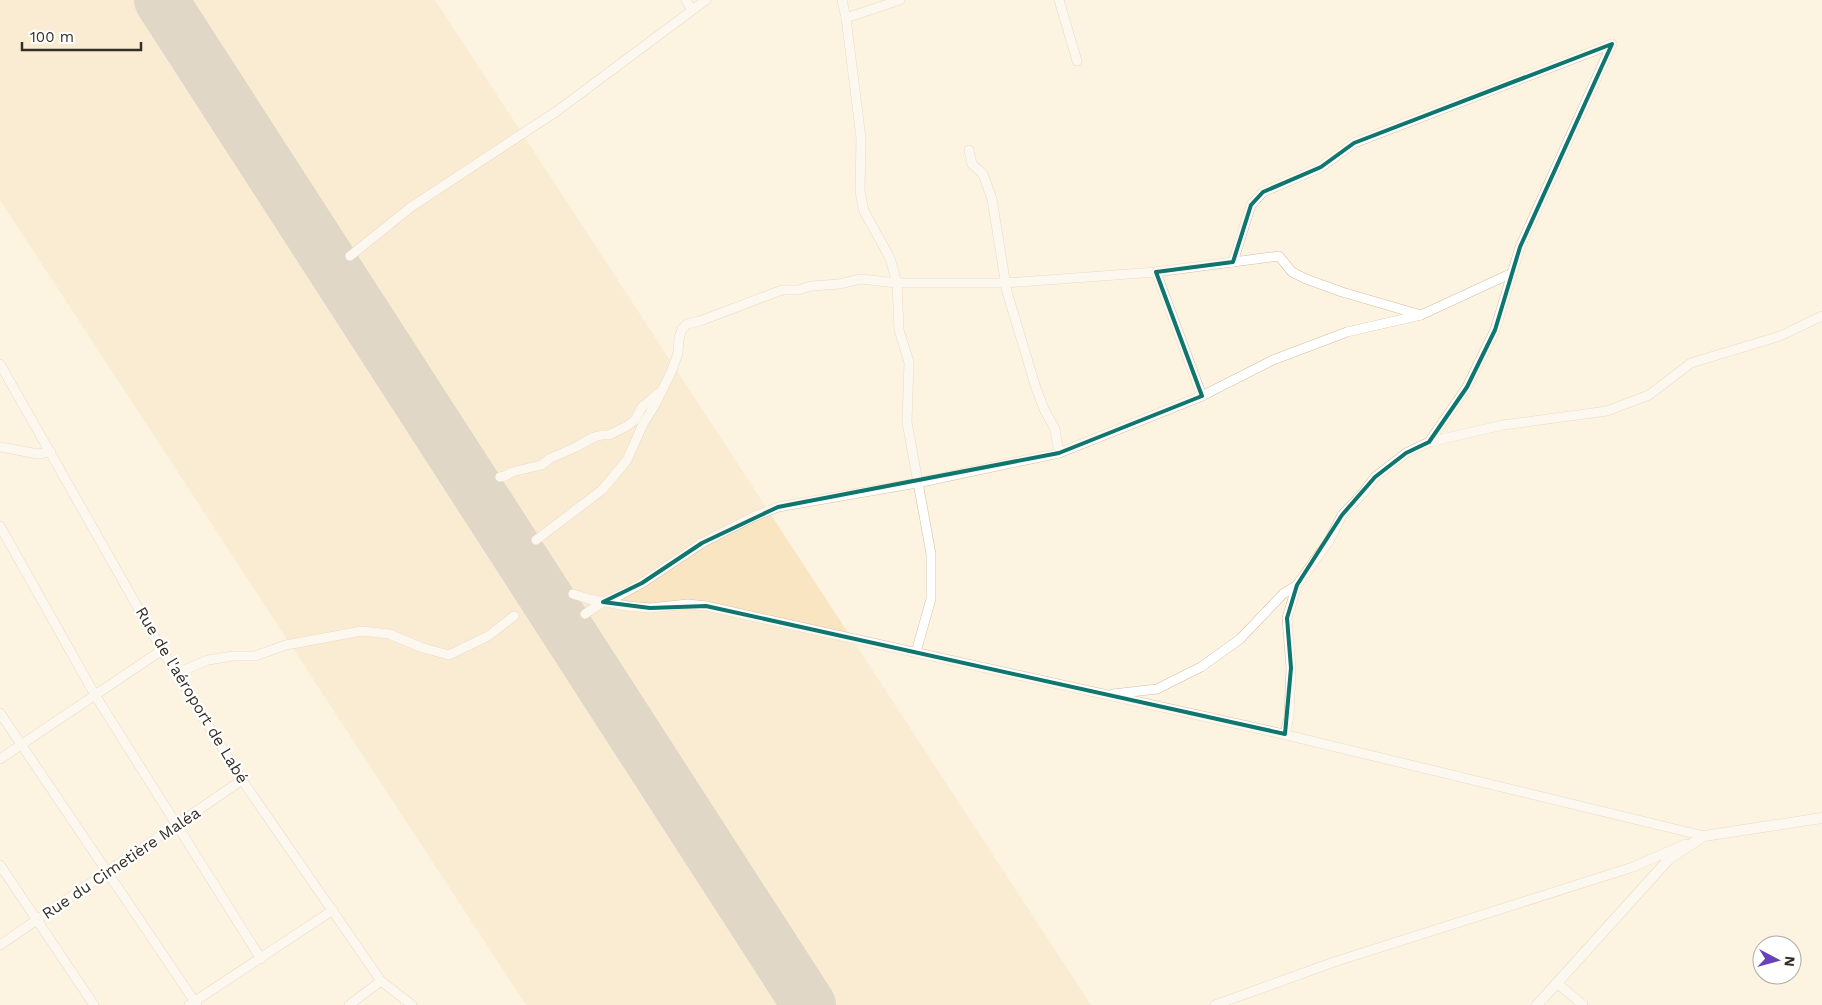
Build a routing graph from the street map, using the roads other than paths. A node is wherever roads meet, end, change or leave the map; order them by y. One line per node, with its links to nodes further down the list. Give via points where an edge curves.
1 (686, 0): 6 (street)
2 (706, 0): 6 (street)
3 (842, 0): 7 (street)
4 (900, 0): 7 (street)
5 (1059, 0): 8 (street)
6 (692, 10): 10 (street, via 556,111 411,206)
7 (846, 18): 14 (street, via 861,138 860,192 864,211 890,258)
8 (1077, 61)
9 (969, 150): 15 (street, via 972,164 983,174 992,200)
10 (350, 256)
11 (1233, 262): 12 (street); 13 (street, via 1252,204 1263,192 1321,167 1354,143 1612,44 1520,247); 16 (street, via 1278,256 1292,272 1306,279)
12 (1156, 272): 15 (street); 20 (street)
13 (1512, 273): 16 (street); 21 (street, via 1495,330 1467,387)
14 (897, 283): 15 (street); 19 (street, via 861,279 782,290 687,324 682,329 678,353); 26 (street, via 899,330 909,362 907,422)
15 (1005, 283): 24 (street, via 1036,388 1055,429)
16 (1421, 315): 20 (street, via 1347,332 1273,360)
17 (1822, 316): 21 (street, via 1780,336 1690,363 1649,395 1607,412 1503,424)
18 (0, 364): 23 (street, Rue de l'aéroport de Labé)
19 (663, 389): 25 (street, via 627,426 594,438 541,465); 28 (street, via 617,474 602,490)
20 (1202, 396): 24 (street)
21 (1429, 442): 29 (street, via 1406,453 1375,477 1342,515 1329,541)
22 (0, 448): 23 (street, via 38,454)
23 (51, 452): 34 (street, Rue de l'aéroport de Labé)
24 (1059, 453): 26 (street)
25 (500, 477)
26 (917, 483): 31 (street, via 778,507 753,516 702,542 642,583); 35 (street, via 931,554 931,599)
27 (0, 526): 38 (street)
28 (536, 540)
29 (1297, 585): 37 (street, via 1283,594 1240,639 1201,667 1157,689); 40 (street, via 1287,618 1291,668)
30 (572, 594): 31 (street)
31 (603, 602): 32 (street); 35 (street, via 650,608 673,604 706,606)
32 (585, 614)
33 (514, 616): 36 (street, via 488,636 449,655 388,634 362,631 286,645 255,656 208,660)
34 (162, 650): 36 (street, Rue de l'aéroport de Labé); 38 (street)
35 (916, 652): 37 (street)
36 (177, 673): 43 (street, Rue de l'aéroport de Labé)
37 (1106, 694): 40 (street)
38 (95, 695): 41 (street); 45 (street)
39 (0, 713): 41 (street)
40 (1285, 734): 46 (street)
41 (21, 745): 42 (street); 48 (street)
42 (0, 759)
43 (242, 780): 45 (street, Rue du Cimetière Maléa); 49 (street, Rue de l'aéroport de Labé)
44 (1822, 818): 46 (street)
45 (177, 825): 48 (street, Rue du Cimetière Maléa); 52 (street)
46 (1704, 836): 54 (street, via 1669,859); 59 (street, via 1633,867 1334,962)
47 (0, 864): 50 (street)
48 (107, 872): 50 (street, Rue du Cimetière Maléa); 55 (street)
49 (333, 910): 52 (street); 53 (street, Rue de l'aéroport de Labé)
50 (37, 920): 51 (street, Rue du Cimetière Maléa); 56 (street)
51 (0, 945)
52 (261, 959): 55 (street)
53 (381, 981): 57 (street); 58 (street, Rue de l'aéroport de Labé)
54 (1557, 983): 60 (street); 61 (street)
55 (194, 1004)
56 (94, 1005)
57 (349, 1005)
58 (412, 1005)
59 (1215, 1005)
60 (1537, 1005)
61 (1583, 1005)

